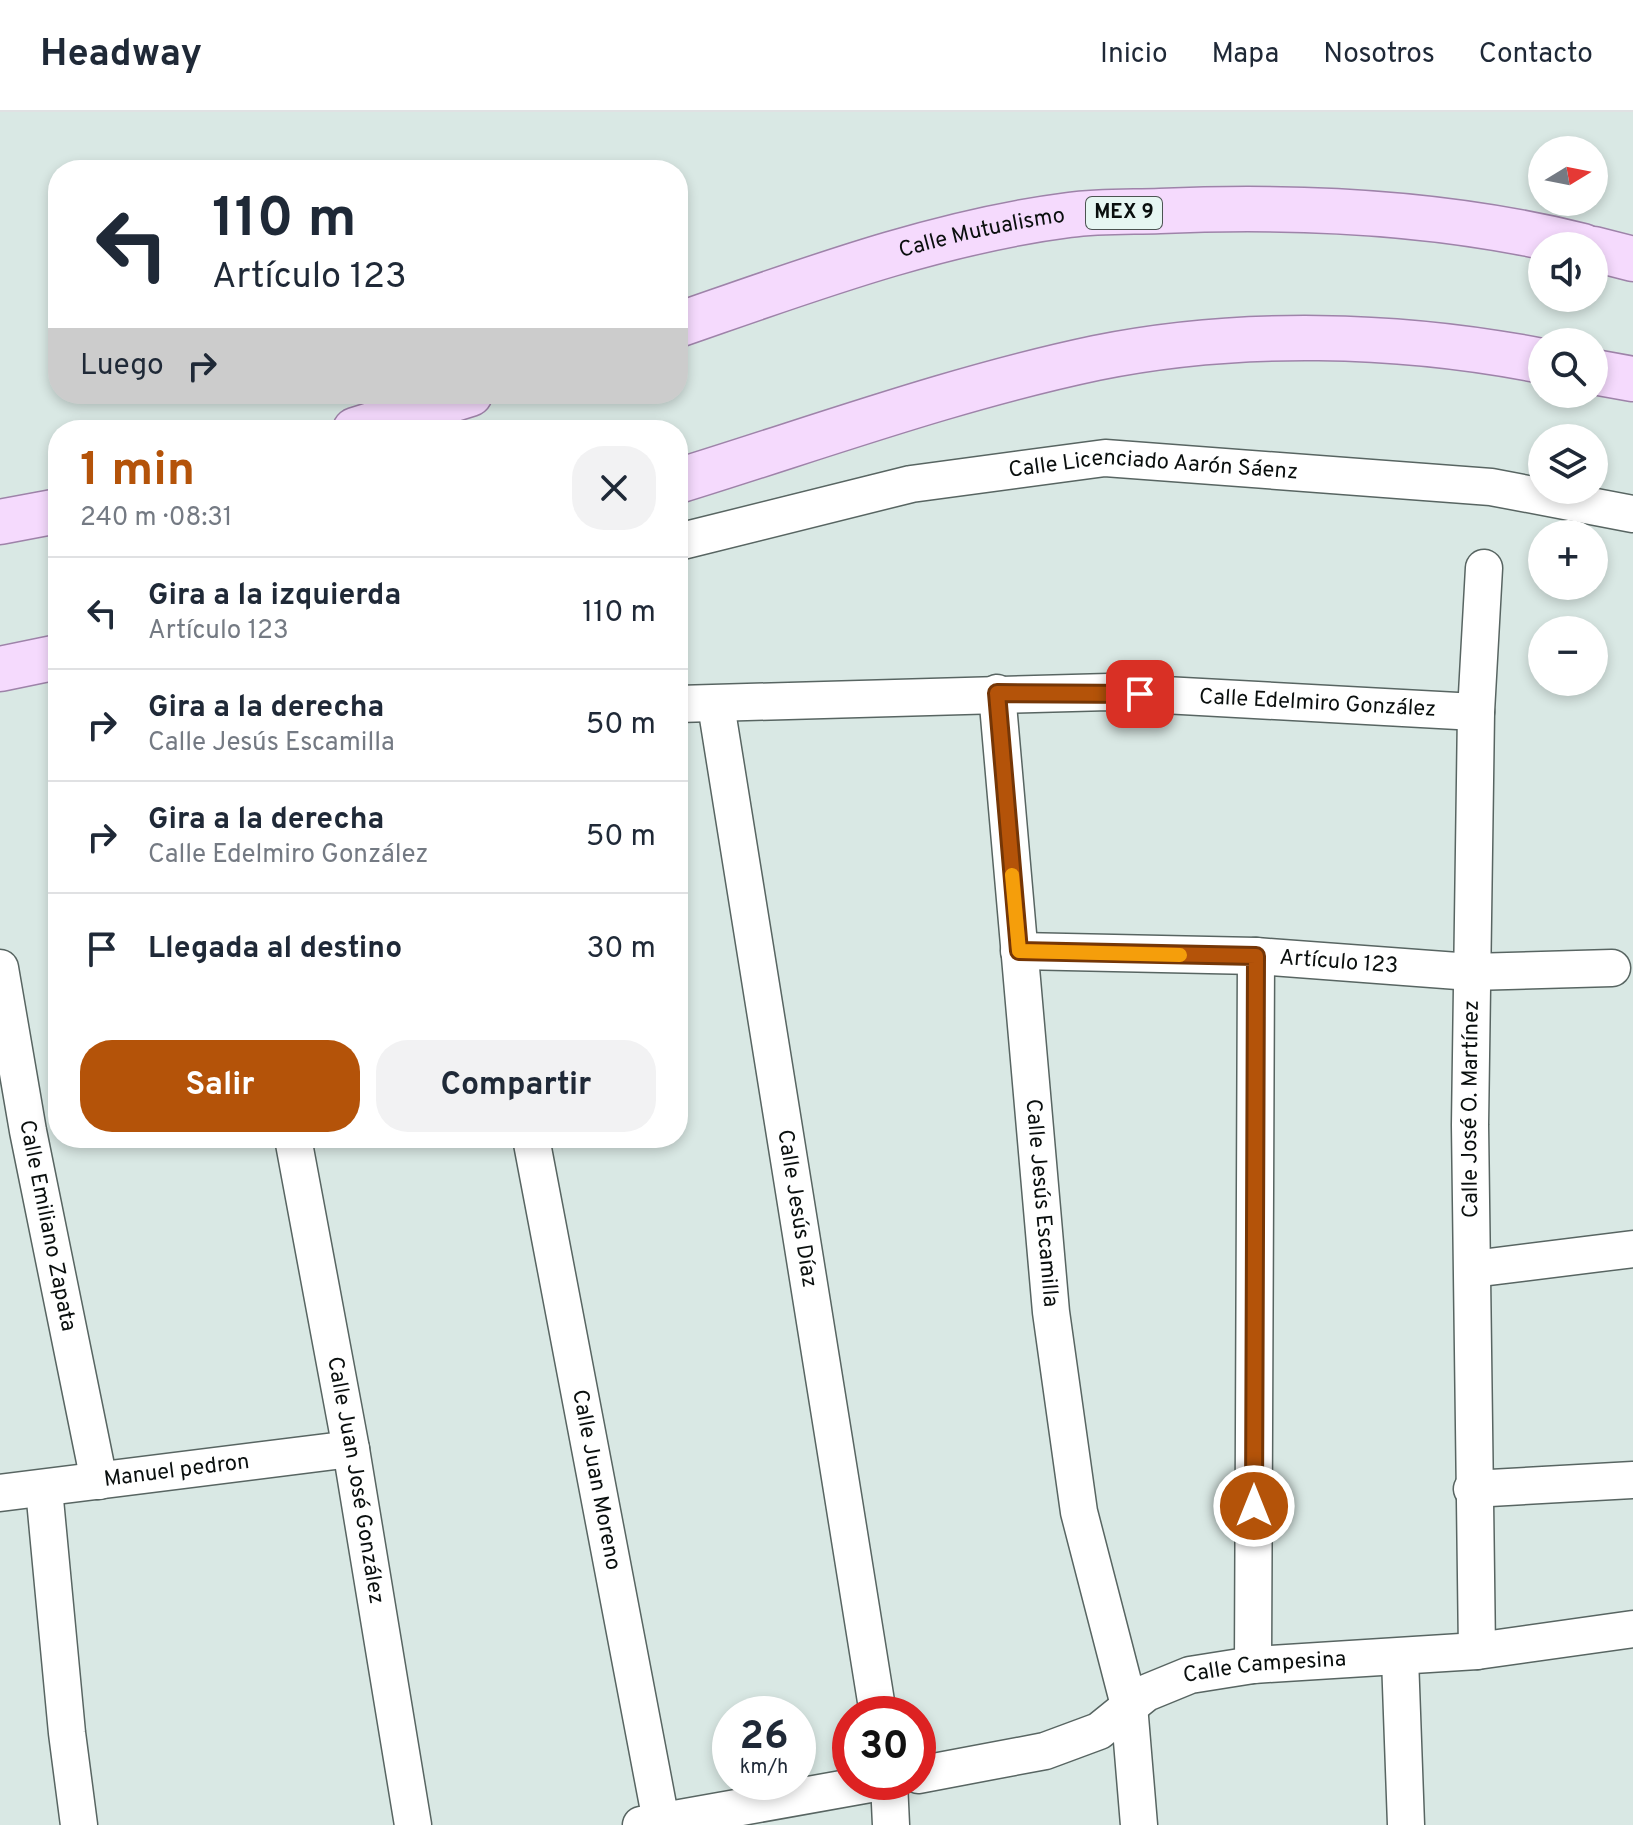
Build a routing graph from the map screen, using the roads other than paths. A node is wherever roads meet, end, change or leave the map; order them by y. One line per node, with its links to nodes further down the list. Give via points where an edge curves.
1 (1528, 232): 4 (main road, Calle Mutualismo / MEX 9, via 1377,214 1220,209 1070,215 962,236)
2 (1608, 253): 3 (main road)
3 (1633, 259)
4 (688, 322)
5 (1528, 358): 10 (main road, via 1356,341 1225,341 1100,358 994,382)
6 (1608, 375): 7 (main road)
7 (1633, 379)
8 (438, 404): 9 (main road)
9 (387, 420)
10 (688, 478)
11 (48, 513): 13 (main road)
12 (1633, 514): 14 (street, Calle Licenciado Aarón Sáenz, via 1491,487 1105,458 911,484)
13 (0, 522)
14 (688, 540)
15 (1484, 568): 21 (street, Calle José O. Martínez)
16 (48, 659): 17 (main road)
17 (0, 669)
18 (997, 693): 20 (street, Calle Edelmiro González); 21 (street, Calle Edelmiro González, via 1109,692); 22 (street, Calle Jesús Escamilla)
19 (688, 704): 20 (street, Calle Edelmiro González)
20 (716, 705): 41 (street, Calle Jesús Díaz)
21 (1476, 712): 26 (street, Calle José O. Martínez)
22 (1019, 951): 23 (street, Artículo 123); 42 (street, Calle Jesús Escamilla, via 1049,1296 1079,1512)
23 (1256, 956): 26 (street, Artículo 123); 40 (street)
24 (0, 968): 33 (street, Calle Emiliano Zapata)
25 (1612, 968): 26 (street, Artículo 123)
26 (1471, 972): 30 (street, Calle José O. Martínez)
27 (295, 1148): 31 (street, Calle Juan José González)
28 (533, 1148): 47 (street, Calle Juan Moreno)
29 (1633, 1249): 30 (street)
30 (1473, 1269): 35 (street, Calle José O. Martínez)
31 (351, 1449): 33 (street, Manuel pedron); 49 (street, Calle Juan José González)
32 (1633, 1480): 35 (street)
33 (99, 1481): 34 (street, Manuel pedron)
34 (44, 1489): 36 (street, Manuel pedron); 48 (street)
35 (1472, 1489): 38 (street, Calle José O. Martínez)
36 (0, 1493)
37 (1633, 1629): 38 (street, Calle Campesina)
38 (1477, 1651): 39 (street, Calle Campesina)
39 (1400, 1658): 40 (street, Calle Campesina); 52 (street)
40 (1253, 1665): 42 (street, Calle Campesina, via 1190,1675)
41 (875, 1696)
42 (1129, 1705): 43 (street, Calle Campesina, via 1099,1731 1045,1751); 51 (street, Calle Jesús Escamilla)
43 (936, 1772)
44 (832, 1796): 46 (street)
45 (890, 1800): 50 (street)
46 (778, 1812): 47 (street)
47 (651, 1823)
48 (79, 1825)
49 (413, 1825)
50 (891, 1825)
51 (1139, 1825)
52 (1406, 1825)

